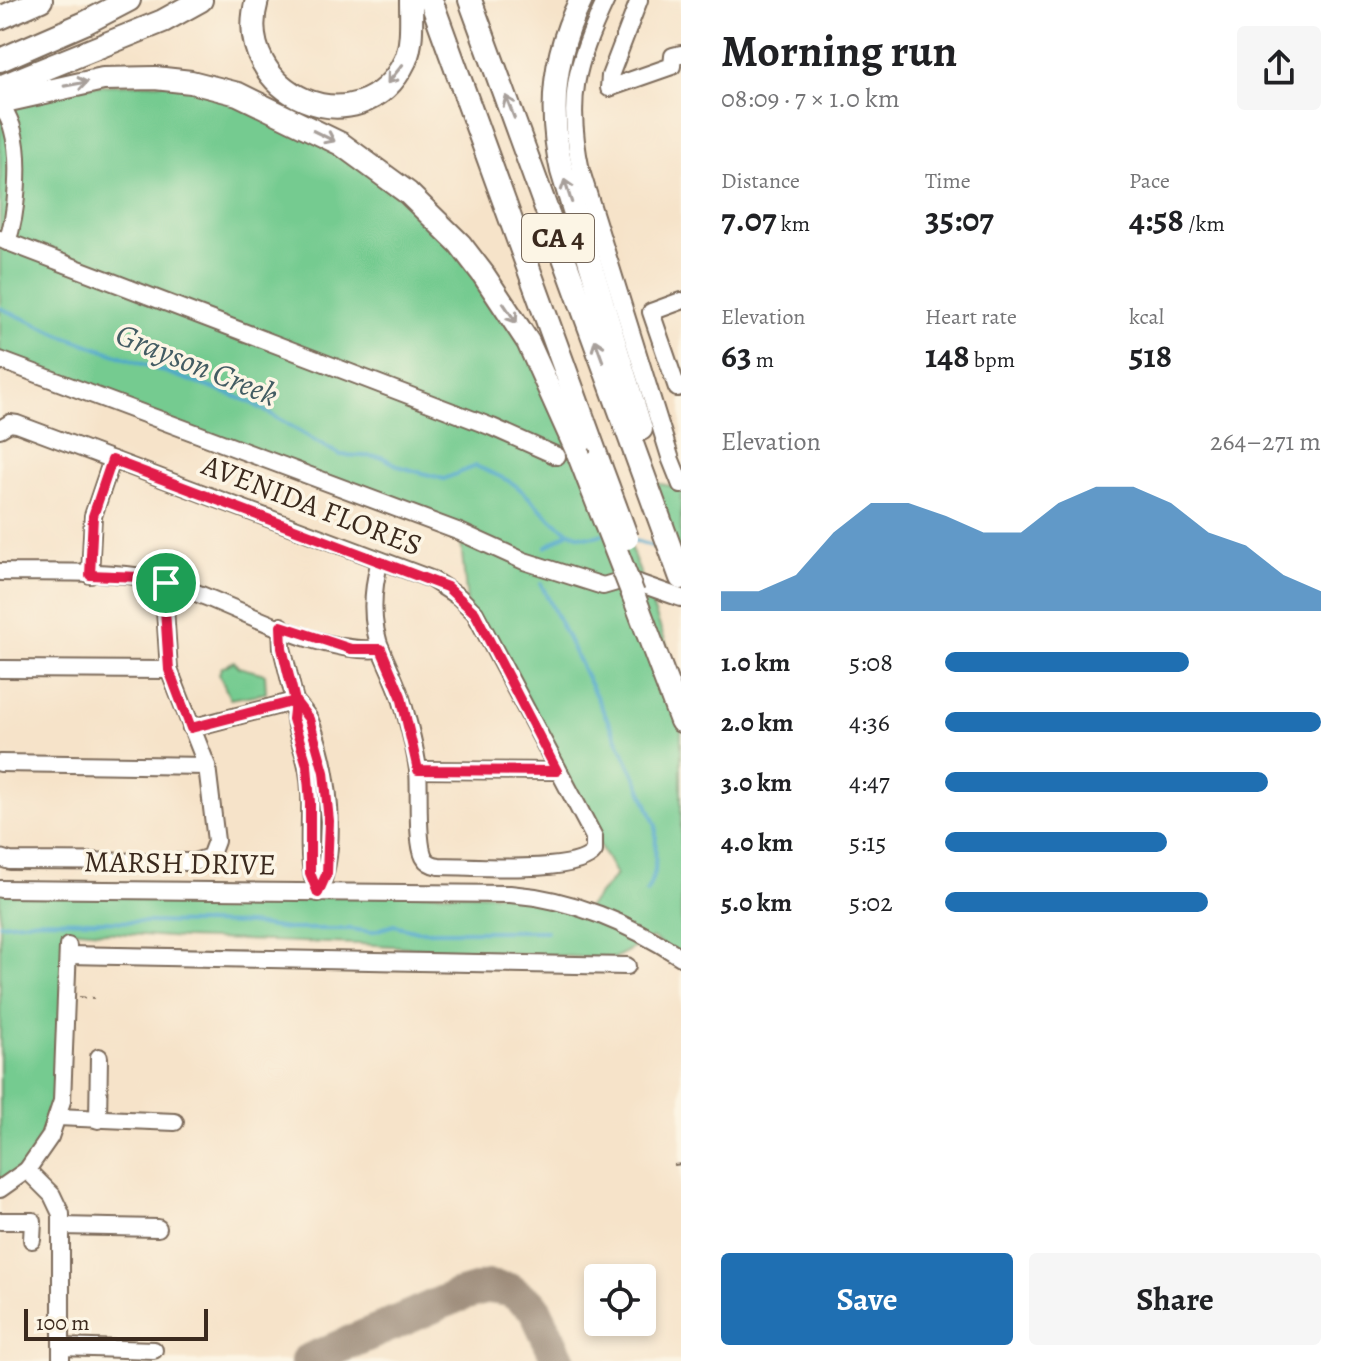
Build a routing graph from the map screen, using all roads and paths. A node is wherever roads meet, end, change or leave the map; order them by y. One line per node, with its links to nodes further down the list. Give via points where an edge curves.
1 (41, 0): 11 (highway)
2 (129, 0): 13 (highway)
3 (201, 0): 14 (highway, via 163,21)
4 (257, 0): 5 (highway, one-way to 4, via 406,60 371,98 347,106 303,101 270,75 257,53 252,24)
5 (411, 0)
6 (431, 0): 21 (highway, CA 4)
7 (470, 0): 23 (highway, CA 4, one-way to 7)
8 (581, 0): 23 (highway, one-way to 8, via 653,467 554,139 555,78 567,27)
9 (606, 0): 24 (street, via 574,83 575,142)
10 (639, 0): 12 (street, via 609,88 672,66 673,56)
11 (0, 18)
12 (681, 54)
13 (0, 60)
14 (0, 87)
15 (0, 102): 16 (street, via 15,135 15,202 12,226); 21 (highway, one-way to 21, via 103,79 191,82 238,94 341,144 408,193 483,274 528,342)
16 (3, 241): 21 (street)
17 (681, 301): 19 (street, via 651,312)
18 (0, 360): 31 (street, via 460,532 524,561 603,586 627,579)
19 (680, 390)
20 (2, 427): 22 (street, AVENIDA FLORES, via 17,424)
21 (578, 457): 30 (highway, CA 4, bridge)
22 (112, 460): 25 (street, AVENIDA FLORES); 27 (street, via 93,516)
23 (649, 479): 28 (highway)
24 (681, 485)
25 (380, 560): 33 (street, via 373,599); 43 (street, AVENIDA FLORES, via 447,587 475,613)
26 (0, 572): 27 (street)
27 (90, 575): 29 (street)
28 (681, 578)
29 (166, 583): 32 (street); 35 (street)
30 (642, 598): 36 (highway, CA 4); 38 (highway)
31 (681, 598)
32 (281, 626): 33 (street, via 351,649); 37 (street)
33 (381, 649): 42 (street, via 401,696)
34 (0, 669): 35 (street)
35 (169, 670): 39 (street)
36 (681, 683)
37 (295, 701): 39 (street); 46 (street, via 309,719 324,772 328,860)
38 (681, 721)
39 (191, 728): 41 (street)
40 (0, 763): 41 (street)
41 (207, 766): 44 (street, via 216,841 204,860)
42 (418, 770): 43 (street); 43 (street, AVENIDA FLORES, via 422,854 431,865 553,867 584,861 594,851 594,837)
43 (557, 771)
44 (0, 858)
45 (0, 889): 46 (street, MARSH DRIVE)
46 (318, 893): 47 (street, MARSH DRIVE, via 542,897 618,921)
47 (681, 957)
48 (627, 966): 50 (street, via 68,949)
49 (99, 1057): 51 (street)
50 (57, 1117): 51 (street); 55 (street)
51 (98, 1120): 52 (street)
52 (175, 1122)
53 (681, 1164): 54 (path)
54 (674, 1165)
55 (27, 1170): 56 (street); 58 (street, via 52,1195)
56 (0, 1189)
57 (0, 1221): 60 (street, via 33,1221)
58 (61, 1226): 59 (street); 62 (street)
59 (158, 1228)
60 (32, 1240)
61 (154, 1350): 62 (street)
62 (61, 1354)

